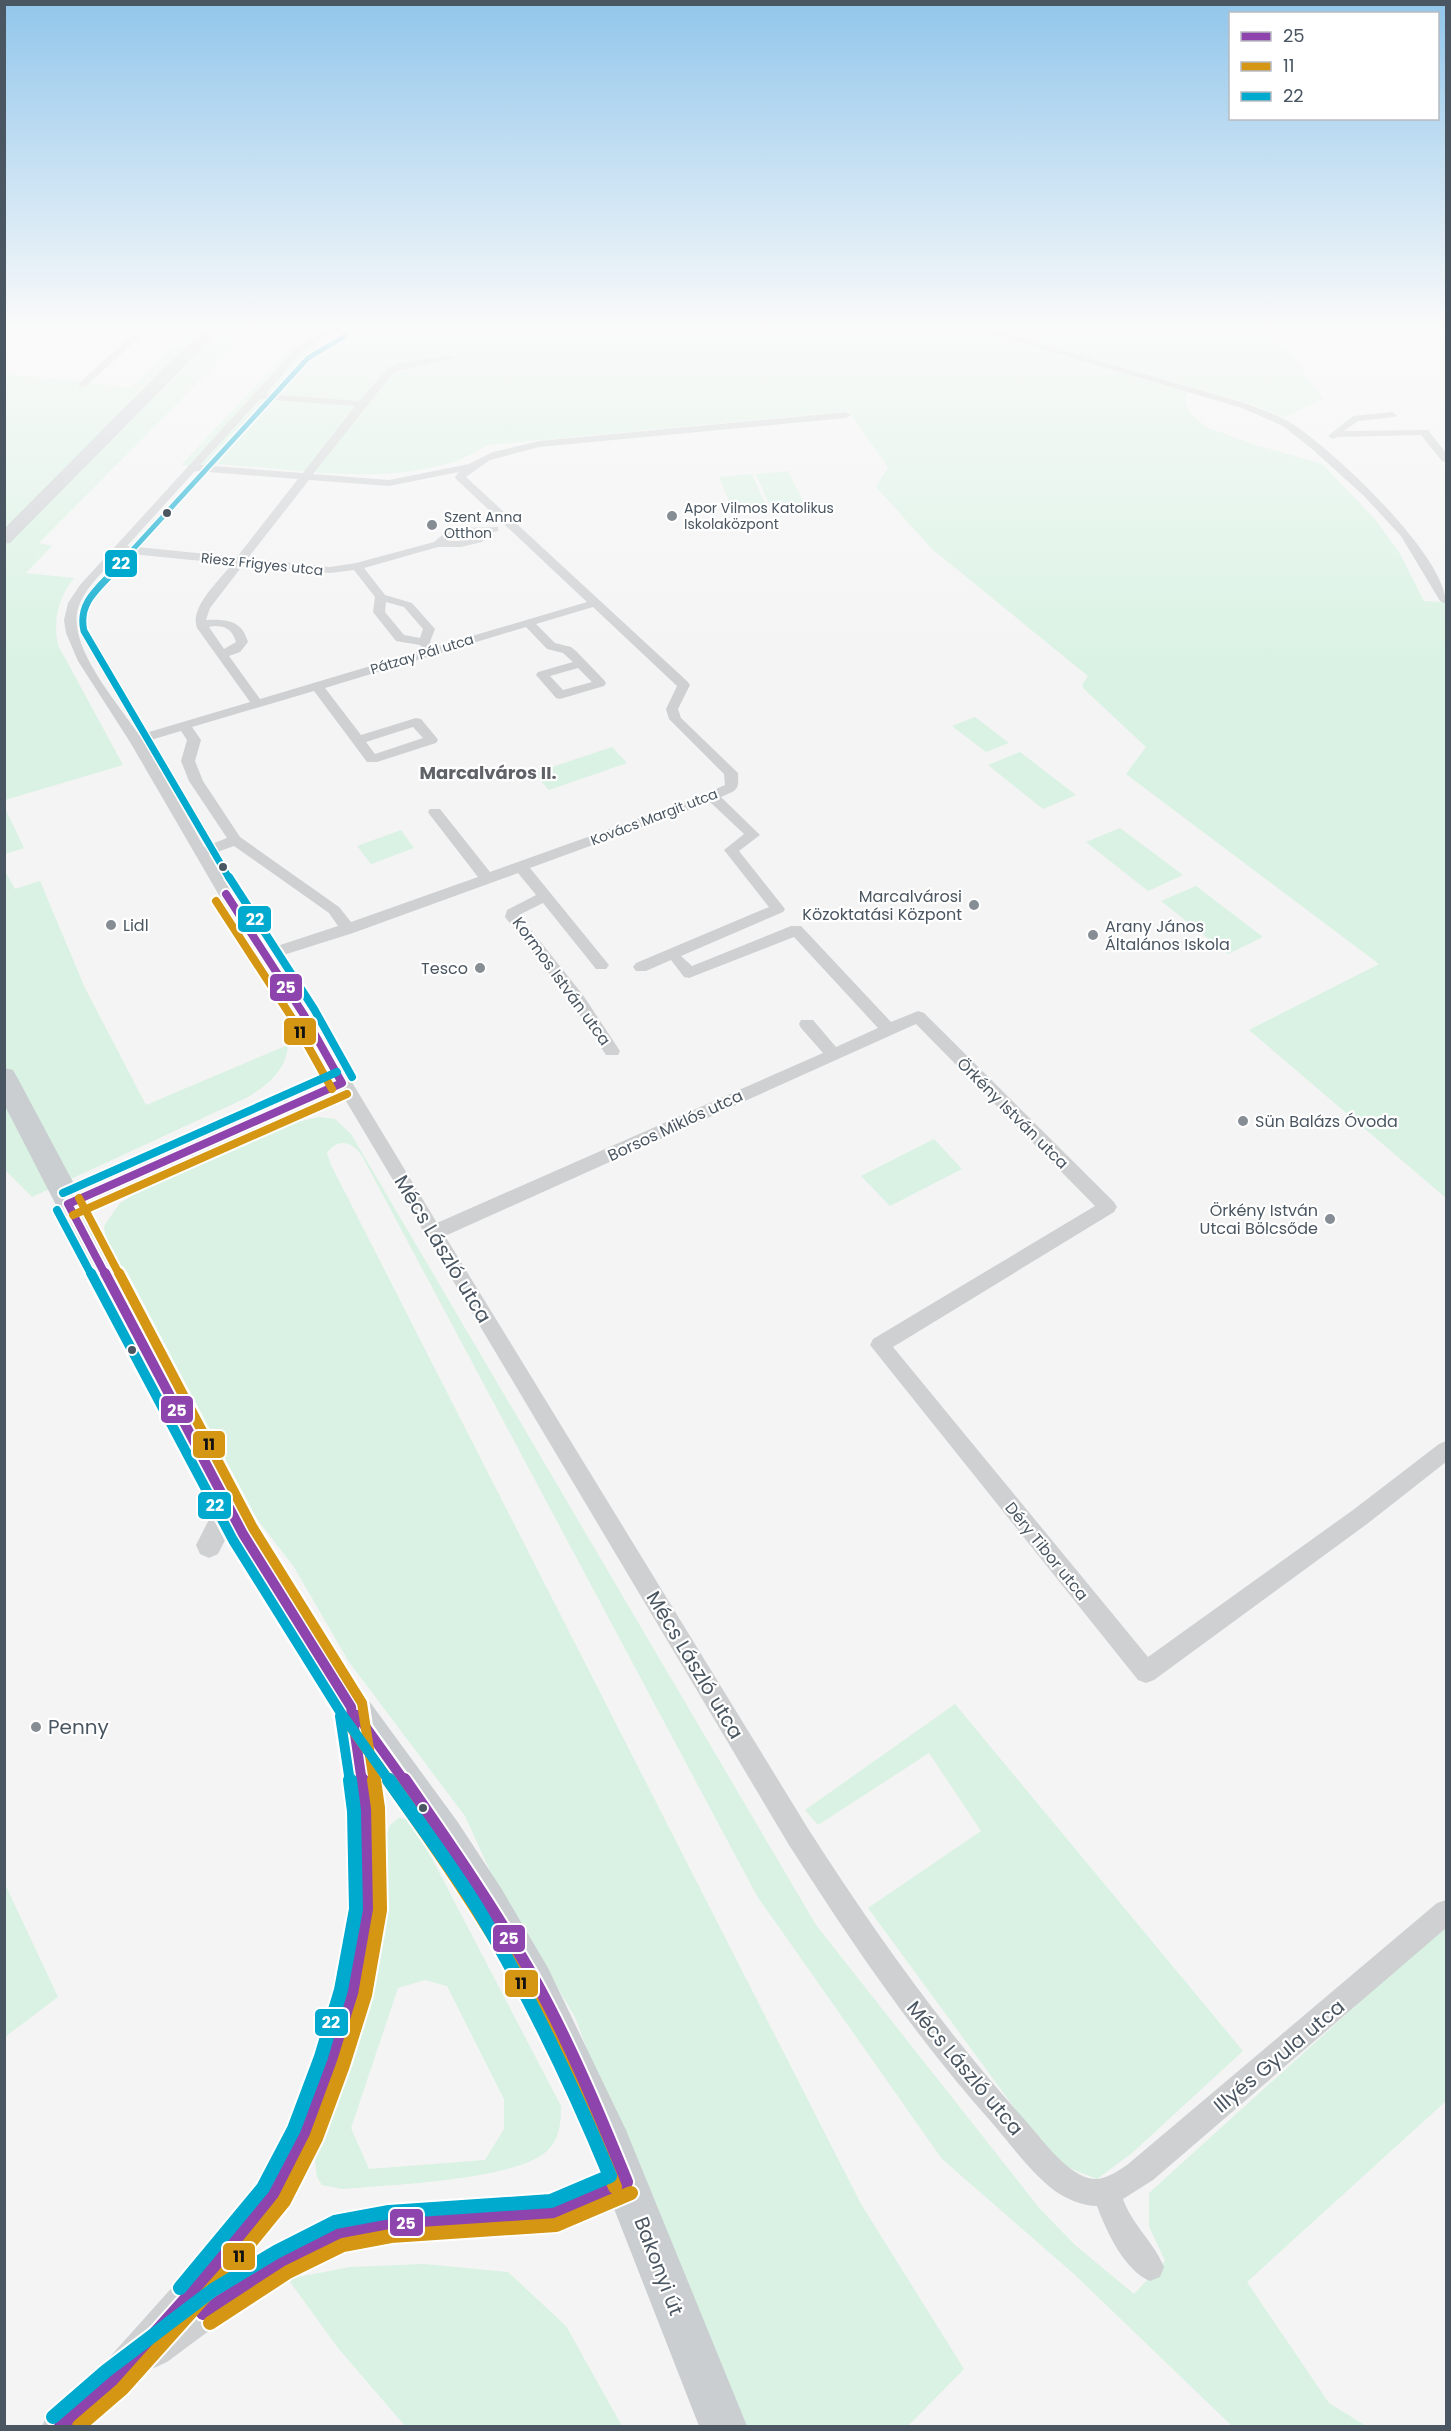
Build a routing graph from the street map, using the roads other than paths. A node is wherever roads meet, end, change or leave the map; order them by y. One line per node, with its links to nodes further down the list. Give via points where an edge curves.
1 (102, 439): 14 (main road)
2 (219, 439): 11 (street, Mécs László utca)
3 (334, 439): 12 (street)
4 (587, 439): 10 (street, via 500,452)
5 (1306, 439): 8 (street)
6 (1328, 439): 8 (street)
7 (1430, 439): 9 (street)
8 (1316, 447): 19 (street, via 1406,534)
9 (1446, 459)
10 (470, 466): 12 (street, via 389,483); 13 (street, via 460,477)
11 (194, 468): 12 (street); 15 (street, Mécs László utca)
12 (304, 477): 16 (street)
13 (510, 525): 17 (street, Riesz Frigyes utca, via 486,531 478,540 438,544); 20 (street)
14 (4, 539)
15 (119, 549): 16 (street, Riesz Frigyes utca); 29 (street, Mécs László utca, via 76,597 70,626 81,654)
16 (241, 562): 17 (street, Riesz Frigyes utca, via 330,570); 22 (street, via 204,608)
17 (357, 566): 18 (street)
18 (381, 597): 23 (street, via 379,612 400,638); 23 (street, via 408,605 429,629)
19 (1446, 601)
20 (595, 603): 21 (street, Pátzay Pál utca); 31 (street, Kovács Margit utca, via 684,685 672,708 675,718 731,773 732,787)
21 (528, 623): 23 (street, Pátzay Pál utca); 25 (street, via 551,646 567,650)
22 (201, 625): 24 (street); 24 (street, via 226,622 241,635 242,642 236,649)
23 (428, 647): 26 (street, Pátzay Pál utca)
24 (222, 654): 27 (street)
25 (581, 663)
26 (317, 686): 27 (street, Pátzay Pál utca); 30 (street)
27 (257, 704): 28 (street, Pátzay Pál utca)
28 (185, 726): 29 (street, Pátzay Pál utca); 33 (street, via 194,740 188,760 196,781)
29 (136, 740): 34 (street, Mécs László utca)
30 (358, 740): 30 (street, via 372,759 431,740 416,722)
31 (712, 796): 35 (street, Kovács Margit utca); 42 (street, via 753,835 731,850 778,909)
32 (435, 812): 36 (street)
33 (235, 840): 34 (street); 38 (street, via 334,910)
34 (202, 853): 39 (street, Mécs László utca)
35 (521, 867): 36 (street, Kovács Margit utca); 37 (street)
36 (488, 879): 38 (street, Kovács Margit utca)
37 (545, 896): 41 (street); 46 (street, Kormos István utca, via 512,913 512,917)
38 (348, 929): 39 (street, Kovács Margit utca)
39 (265, 955): 49 (street, Mécs László utca)
40 (678, 960): 45 (street, via 689,973 796,930)
41 (601, 965)
42 (641, 967)
43 (918, 1017): 45 (street, Borsos Miklós utca); 51 (street, Örkény István utca)
44 (807, 1024): 47 (street)
45 (889, 1030): 47 (street, Borsos Miklós utca)
46 (612, 1051)
47 (833, 1054): 52 (street, Borsos Miklós utca)
48 (4, 1077): 50 (main road, Bakonyi út)
49 (342, 1083): 50 (street); 52 (street, Mécs László utca)
50 (69, 1204): 54 (main road, Bakonyi út, via 236,1521)
51 (1108, 1207): 53 (street, Déry Tibor utca, via 880,1345 1146,1672)
52 (433, 1233): 57 (street, Mécs László utca, via 798,1836 866,1940 955,2059 1062,2180 1083,2191)
53 (1446, 1450)
54 (351, 1707): 56 (main road, Bakonyi út, via 443,1835 534,1982); 59 (street, via 366,1810 368,1910 353,1993 332,2061 305,2134 273,2195)
55 (1446, 1912): 57 (street, Illyés Gyula utca, via 1143,2170)
56 (626, 2182): 59 (street, via 554,2213 390,2224 339,2233 220,2300); 61 (main road, Bakonyi út)
57 (1106, 2192): 58 (street, via 1118,2225)
58 (1150, 2267)
59 (113, 2381): 60 (street)
60 (61, 2427)
61 (723, 2427)

